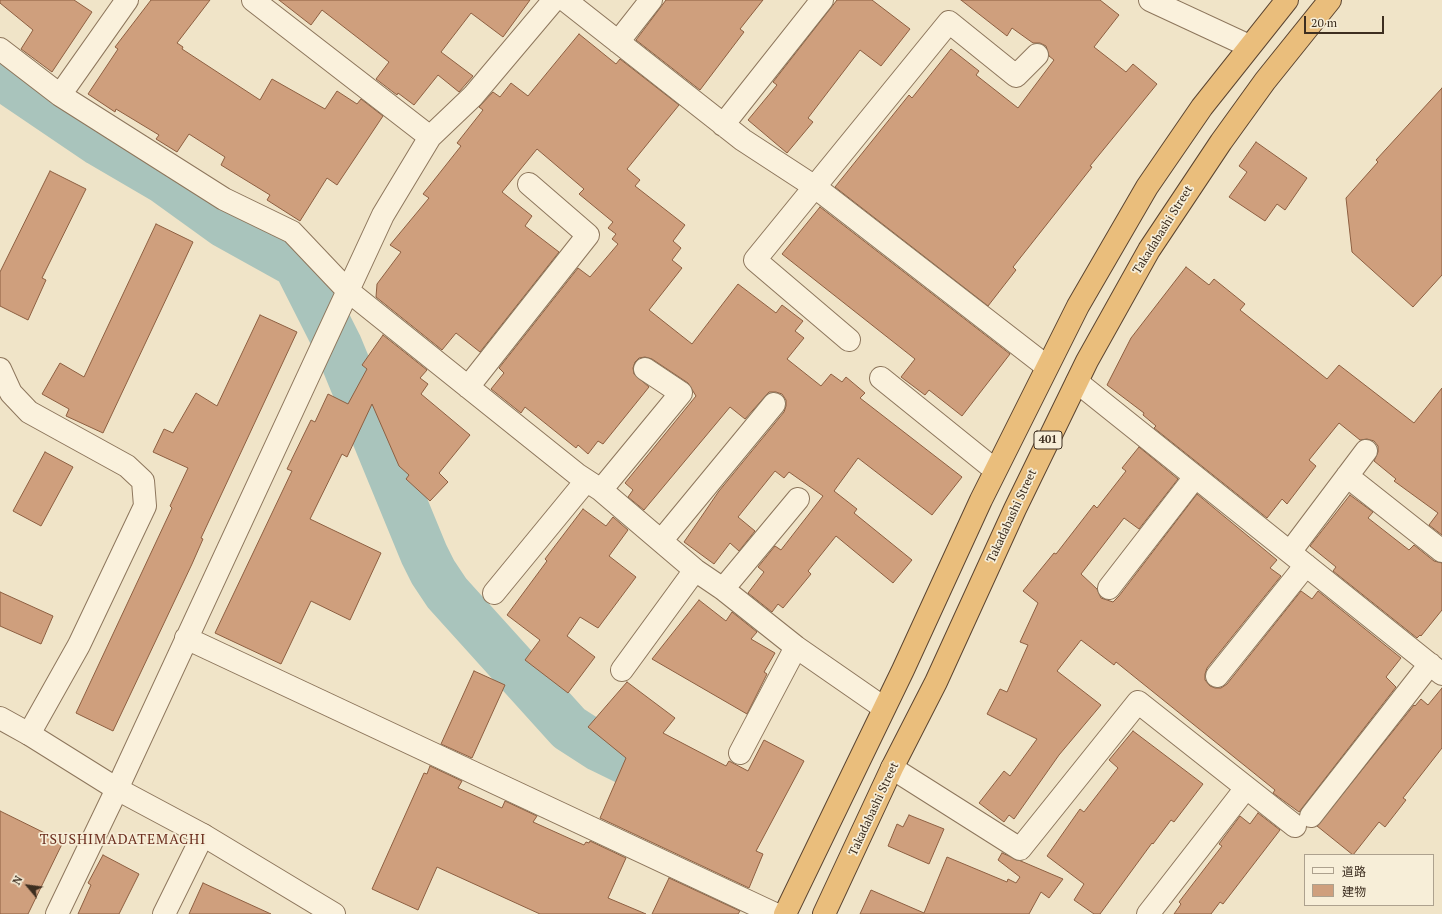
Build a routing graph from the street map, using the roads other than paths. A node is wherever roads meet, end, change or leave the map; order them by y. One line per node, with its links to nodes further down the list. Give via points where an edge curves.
1 (127, 0): 14 (street)
2 (253, 0): 16 (street)
3 (554, 0): 16 (street, via 473,96)
4 (565, 0): 10 (street)
5 (651, 0): 10 (street)
6 (822, 0): 15 (street)
7 (1150, 0): 11 (street)
8 (1287, 0): 11 (highway, 401)
9 (1330, 0): 25 (highway, Takadabashi Street / 401, via 1220,142 1161,231)
10 (618, 42): 15 (street)
11 (1249, 46): 21 (highway, 401, via 1202,107 1147,188)
12 (0, 49): 14 (street)
13 (1038, 55): 18 (street, via 1016,76 949,22)
14 (60, 95): 19 (street, via 224,199 292,232)
15 (723, 125): 18 (street)
16 (430, 137): 19 (street, via 382,215)
17 (529, 184): 26 (street, via 588,235)
18 (815, 187): 20 (street, via 755,260); 21 (street)
19 (347, 290): 26 (street); 42 (street)
20 (849, 340)
21 (1046, 366): 29 (highway, 401)
22 (0, 369): 49 (street, via 11,393 30,412 127,466 143,481 145,506 79,645)
23 (645, 369): 32 (street, via 681,393)
24 (881, 378): 29 (street)
25 (1077, 382): 31 (street); 51 (highway, Takadabashi Street / 401, via 1015,509 936,682)
26 (468, 387): 32 (street)
27 (774, 404): 34 (street)
28 (1366, 451): 30 (street)
29 (995, 470): 47 (highway, 401)
30 (1347, 476): 35 (street); 36 (street)
31 (1195, 477): 36 (street); 39 (street)
32 (594, 485): 34 (street); 41 (street)
33 (798, 498): 40 (street)
34 (661, 541): 38 (street)
35 (1442, 551)
36 (1290, 552): 37 (street)
37 (1306, 565): 44 (street); 46 (street)
38 (695, 570): 40 (street); 45 (street)
39 (1109, 588)
40 (723, 589): 43 (street)
41 (494, 593)
42 (186, 638): 53 (street); 58 (street)
43 (796, 647): 47 (street); 50 (street)
44 (1436, 669): 52 (street, via 1303,821)
45 (622, 670)
46 (1217, 676)
47 (884, 708): 59 (highway, 401)
48 (0, 718): 49 (street)
49 (29, 734): 53 (street)
50 (740, 753)
51 (892, 768): 52 (street, via 1020,849 1138,702); 60 (highway, Takadabashi Street / 401)
52 (1246, 788): 61 (street)
53 (117, 789): 54 (street); 55 (street)
54 (203, 835): 56 (street); 57 (street)
55 (57, 914)
56 (164, 914)
57 (334, 914)
58 (775, 914)
59 (785, 914)
60 (824, 914)
61 (1148, 914)

